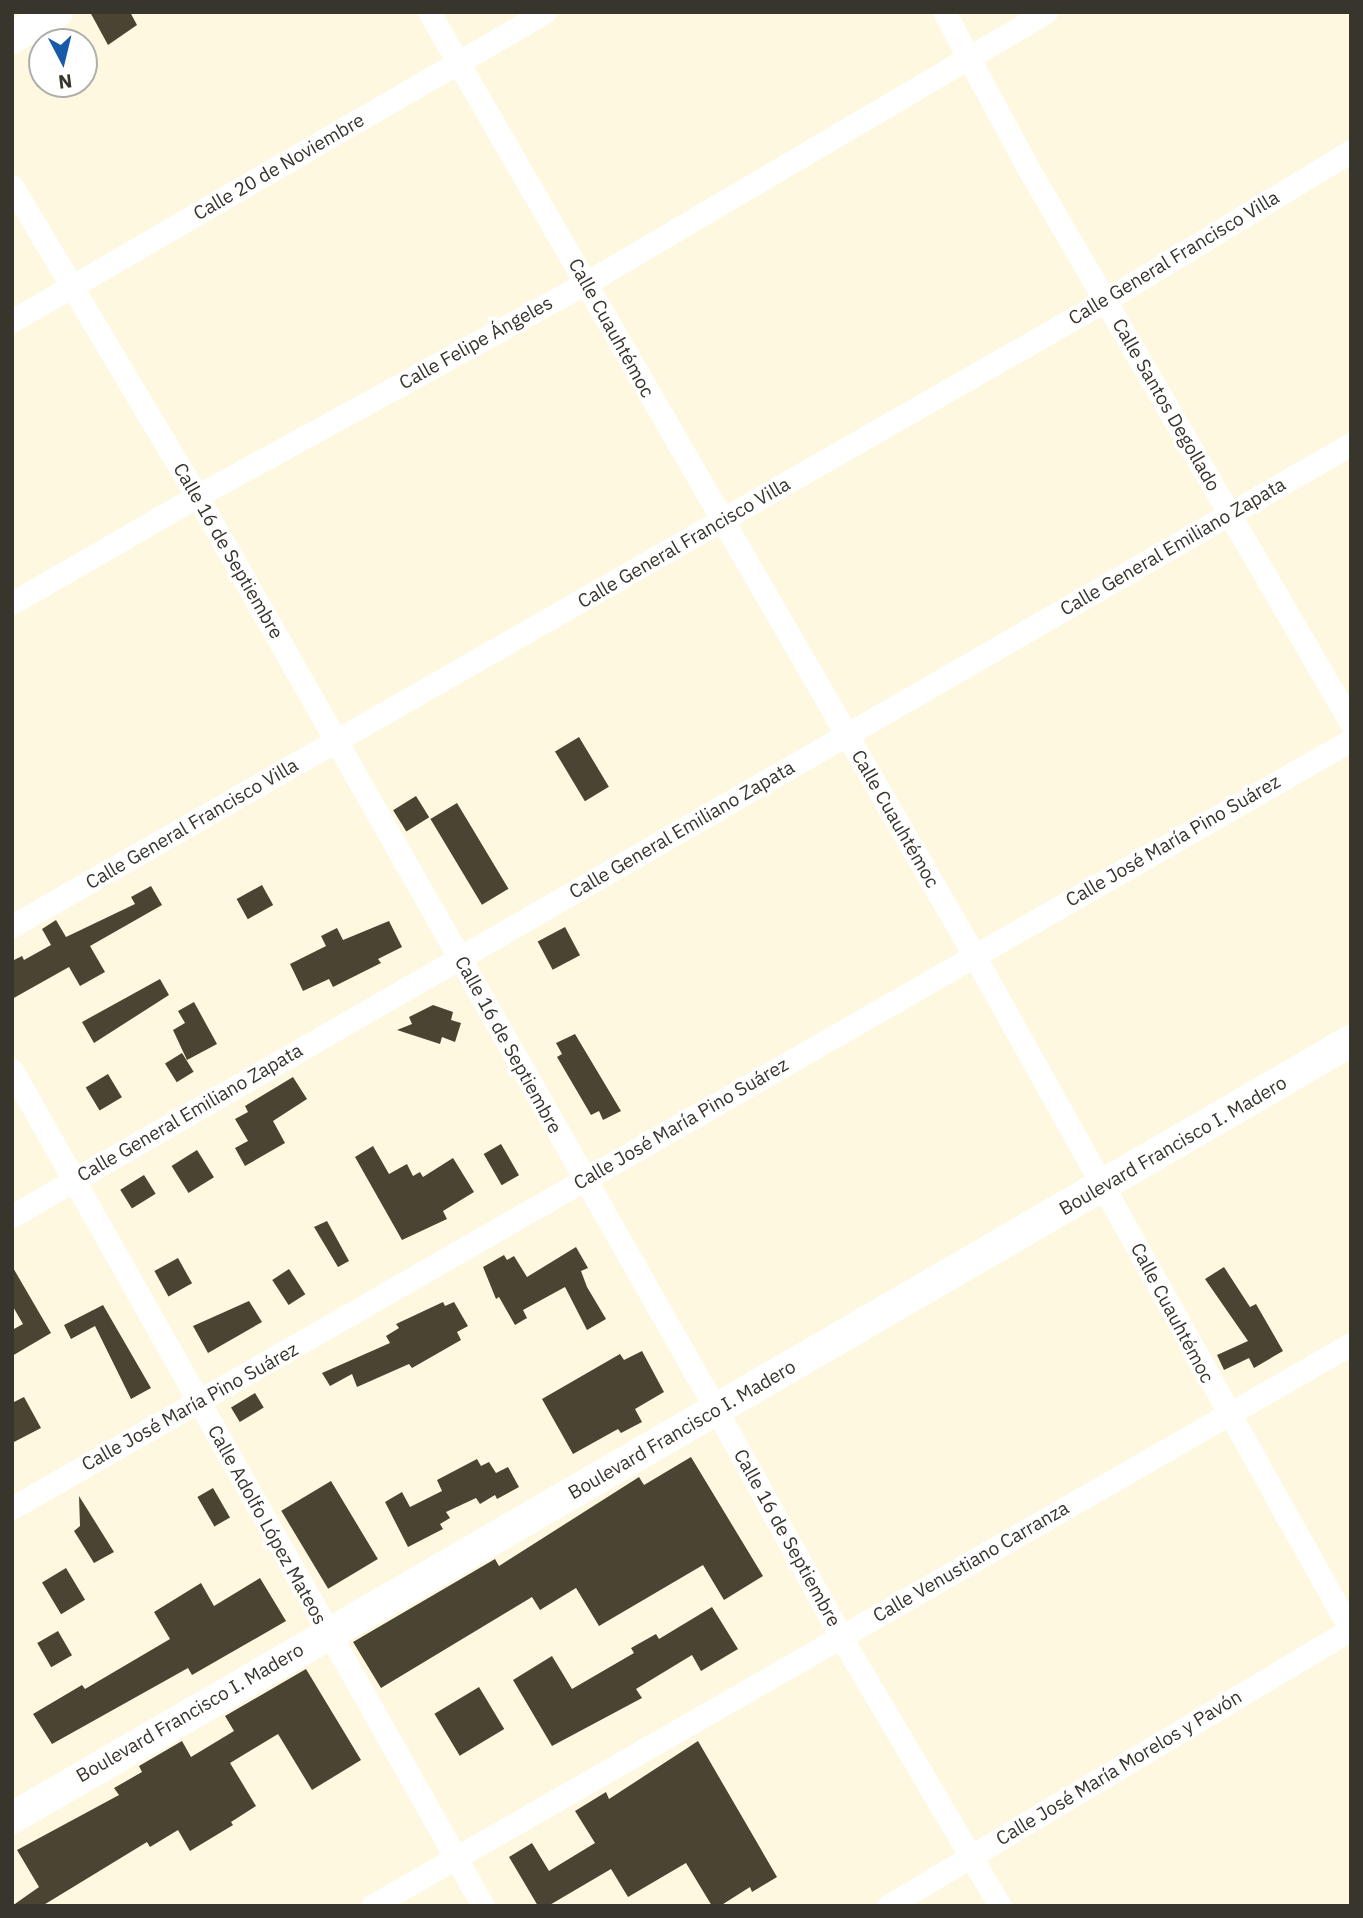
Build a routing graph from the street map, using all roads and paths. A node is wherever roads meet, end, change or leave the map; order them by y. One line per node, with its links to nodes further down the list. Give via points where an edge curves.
1 (57, 12): 6 (street)
2 (429, 12): 8 (street, Calle Cuauhtémoc)
3 (545, 12): 8 (street, Calle 20 de Noviembre)
4 (944, 12): 7 (street, Calle Santos Degollado)
5 (1046, 12): 7 (street, Calle Felipe Ángeles)
6 (12, 38)
7 (969, 58): 11 (street, Calle Felipe Ángeles); 13 (street, Calle Santos Degollado)
8 (458, 62): 11 (street, Calle Cuauhtémoc); 12 (street, Calle 20 de Noviembre)
9 (1351, 151): 13 (street, Calle General Francisco Villa)
10 (12, 186): 12 (street, Calle 16 de Septiembre)
11 (586, 282): 16 (street, Calle Felipe Ángeles); 18 (street, Calle Cuauhtémoc)
12 (74, 287): 14 (street, Calle 20 de Noviembre); 16 (street, Calle 16 de Septiembre)
13 (1106, 300): 17 (street, Calle Santos Degollado); 18 (street, Calle General Francisco Villa)
14 (12, 321)
15 (1351, 444): 17 (street, Calle General Emiliano Zapata)
16 (197, 496): 19 (street, Calle Felipe Ángeles); 23 (street, Calle 16 de Septiembre)
17 (1229, 515): 20 (street, Calle Santos Degollado); 21 (street, Calle General Emiliano Zapata)
18 (720, 522): 21 (street, Calle Cuauhtémoc); 23 (street, Calle General Francisco Villa)
19 (12, 603)
20 (1351, 723)
21 (847, 735): 25 (street, Calle Cuauhtémoc); 26 (street, Calle General Emiliano Zapata)
22 (1351, 740): 25 (street, Calle José María Pino Suárez)
23 (337, 742): 24 (street, Calle General Francisco Villa); 26 (street, Calle 16 de Septiembre)
24 (12, 926)
25 (974, 955): 30 (street, Calle José María Pino Suárez); 31 (street, Calle Cuauhtémoc)
26 (459, 958): 29 (street, Calle General Emiliano Zapata); 30 (street, Calle 16 de Septiembre)
27 (1351, 1041): 31 (street, Boulevard Francisco I. Madero)
28 (12, 1070): 29 (street, Calle Adolfo López Mateos)
29 (76, 1180): 32 (street, Calle General Emiliano Zapata); 34 (street, Calle Adolfo López Mateos)
30 (583, 1181): 34 (street, Calle José María Pino Suárez); 35 (street, Calle 16 de Septiembre)
31 (1104, 1187): 35 (street, Boulevard Francisco I. Madero); 36 (street, Calle Cuauhtémoc)
32 (12, 1216)
33 (1351, 1344): 36 (street, Calle Venustiano Carranza)
34 (197, 1401): 37 (street, Calle José María Pino Suárez); 39 (street, Calle Adolfo López Mateos)
35 (717, 1411): 39 (street, Boulevard Francisco I. Madero); 40 (street, Calle 16 de Septiembre)
36 (1227, 1415): 38 (street, Calle Cuauhtémoc); 40 (street, Calle Venustiano Carranza)
37 (12, 1508)
38 (1351, 1630): 42 (street, Calle José María Morelos y Pavón)
39 (327, 1633): 41 (street, Boulevard Francisco I. Madero); 43 (street, Calle Adolfo López Mateos)
40 (841, 1637): 42 (street, Calle 16 de Septiembre); 43 (street, Calle Venustiano Carranza)
41 (12, 1818)
42 (973, 1856): 46 (street, Calle José María Morelos y Pavón); 47 (street, Calle 16 de Septiembre)
43 (455, 1858): 44 (street, Calle Venustiano Carranza); 45 (street, Calle Adolfo López Mateos)
44 (372, 1906)
45 (483, 1906)
46 (888, 1906)
47 (1000, 1906)

